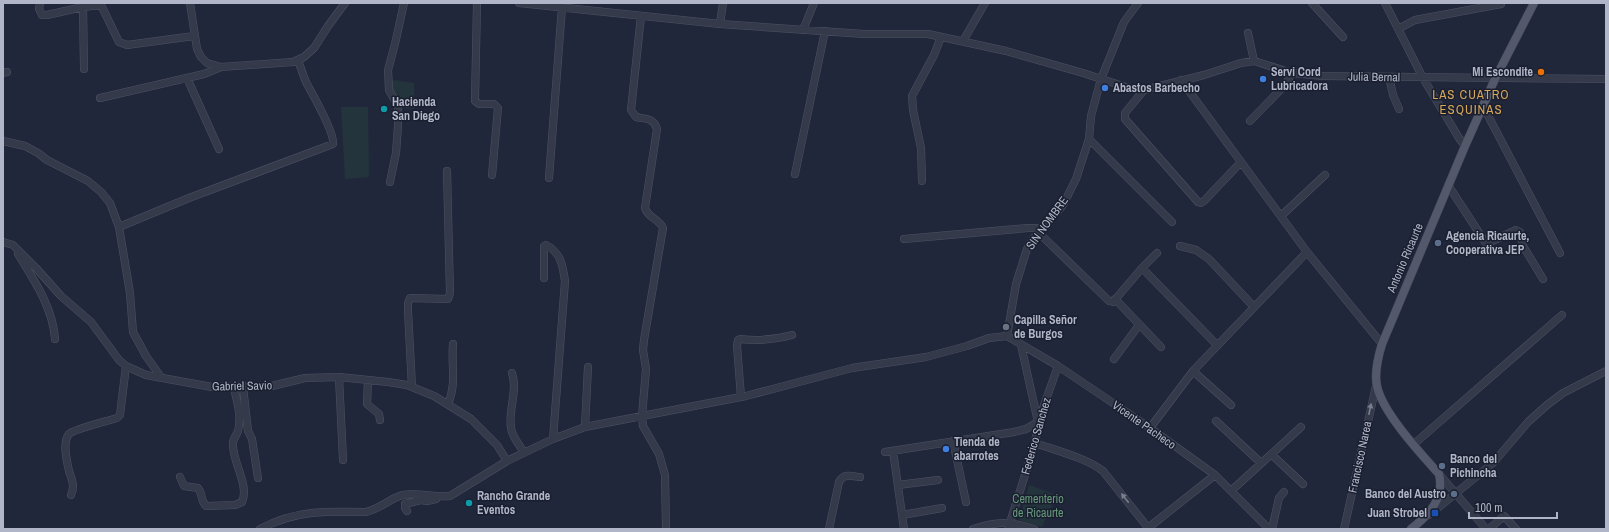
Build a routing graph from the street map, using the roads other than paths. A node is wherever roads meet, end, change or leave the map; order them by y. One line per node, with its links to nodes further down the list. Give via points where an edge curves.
1 (40, 3): 16 (street, via 42,15 46,16)
2 (190, 3): 24 (street)
3 (345, 3): 28 (street, via 314,48)
4 (404, 3): 56 (street, via 388,70 388,90 398,106 396,153)
5 (477, 3): 52 (street, via 475,101 479,104 494,104 498,108)
6 (518, 3): 14 (street, Julia Bernal)
7 (723, 3): 19 (street)
8 (814, 3): 21 (street)
9 (985, 3): 27 (street)
10 (1138, 3): 36 (street, SIN NOMBRE, via 1124,22)
11 (1312, 3): 26 (street)
12 (1384, 3): 20 (street)
13 (1534, 3): 37 (main road, Antonio Ricaurte)
14 (536, 4): 17 (street, Julia Bernal)
15 (1501, 4): 20 (street, via 1416,20)
16 (83, 7): 24 (street, via 102,6 119,42 125,45); 31 (street)
17 (562, 7): 18 (street, Julia Bernal); 54 (street)
18 (641, 16): 19 (street, Julia Bernal); 101 (street, via 631,110 636,117 651,120 657,129 645,208 647,214 661,223 663,228 644,340 646,369)
19 (720, 24): 21 (street, Julia Bernal)
20 (1398, 29): 35 (street)
21 (803, 30): 22 (street, Julia Bernal)
22 (825, 31): 25 (street, Julia Bernal, via 928,34); 51 (street)
23 (1248, 33): 29 (street)
24 (194, 36): 30 (street, via 201,57 207,64)
25 (941, 37): 27 (street, Julia Bernal); 55 (street, via 912,96 921,148)
26 (1343, 37)
27 (963, 41): 36 (street, Julia Bernal)
28 (298, 60): 30 (street, via 284,64); 60 (street, via 306,82 319,104 333,144)
29 (1254, 62): 32 (street, Julia Bernal); 39 (street, Julia Bernal, via 1241,63)
30 (221, 67): 34 (street)
31 (84, 69)
32 (1292, 73): 33 (street, Julia Bernal); 44 (street, via 1285,85)
33 (1389, 77): 35 (street, Julia Bernal); 43 (street)
34 (187, 78): 41 (street); 48 (street)
35 (1423, 78): 37 (street, Julia Bernal); 47 (street)
36 (1101, 79): 40 (street, Julia Bernal, via 1132,90); 45 (street, SIN NOMBRE, via 1091,116)
37 (1495, 79): 38 (street, Julia Bernal); 42 (main road, Antonio Ricaurte)
38 (1606, 79)
39 (1181, 80): 40 (street, Julia Bernal); 49 (street)
40 (1144, 90): 49 (street, via 1124,116 1198,202 1204,201)
41 (100, 98)
42 (1483, 106): 47 (main road, Antonio Ricaurte); 68 (street)
43 (1399, 109)
44 (1250, 121)
45 (1089, 138): 59 (street); 61 (street, SIN NOMBRE, via 1068,196)
46 (3, 141): 60 (street, via 25,146 88,181 110,203)
47 (1465, 146): 57 (main road, Antonio Ricaurte)
48 (220, 150)
49 (1241, 162): 58 (street)
50 (447, 171): 95 (street, via 450,293 448,299 410,298 408,311)
51 (795, 174)
52 (492, 175)
53 (1325, 175): 58 (street)
54 (549, 178)
55 (922, 181)
56 (390, 182)
57 (1448, 186): 71 (street, via 1486,243 1516,230 1520,232 1523,246); 80 (main road, Antonio Ricaurte)
58 (1281, 216): 66 (street)
59 (1172, 222)
60 (119, 227): 91 (street, via 130,293 133,332)
61 (1041, 231): 62 (street, via 1021,228); 72 (street); 77 (street, SIN NOMBRE, via 1026,249)
62 (904, 239)
63 (3, 242): 64 (street, Gabriel Savio)
64 (13, 246): 78 (street, via 43,296 54,327); 85 (street, Gabriel Savio, via 61,296 91,322)
65 (1180, 246): 73 (street, via 1196,250 1209,259)
66 (1307, 252): 73 (street); 80 (street)
67 (1157, 253): 69 (street)
68 (1560, 253)
69 (1142, 268): 72 (street); 82 (street)
70 (544, 278): 108 (street, via 546,245 556,252 561,260 565,281)
71 (1543, 279)
72 (1111, 302): 75 (street)
73 (1254, 307): 82 (street)
74 (1562, 315): 111 (street)
75 (1139, 326): 83 (street); 84 (street)
76 (792, 335): 98 (street, via 778,339 738,340)
77 (1007, 336): 81 (street, Vicente Pacheco); 98 (street, via 989,338 926,358 852,368)
78 (55, 339)
79 (453, 344): 99 (street, via 453,393)
80 (1382, 344): 94 (main road, Antonio Ricaurte)
81 (1021, 345): 86 (street, Vicente Pacheco); 104 (street)
82 (1217, 345): 89 (street)
83 (1161, 347)
84 (1114, 359)
85 (126, 366): 91 (street, Gabriel Savio, via 146,375); 130 (street, via 120,415 69,434 66,443 73,485)
86 (1058, 366): 104 (street, Federico Sanchez); 107 (street, Vicente Pacheco)
87 (588, 367): 105 (street)
88 (1606, 371): 129 (street, via 1562,393 1546,405 1493,463)
89 (1193, 372): 100 (street); 107 (street)
90 (512, 373): 114 (street, via 514,385 511,427)
91 (161, 377): 96 (street, Gabriel Savio, via 212,387)
92 (339, 377): 93 (street, Gabriel Savio); 97 (street, Gabriel Savio, via 305,378 272,386); 116 (street)
93 (368, 380): 95 (street, Gabriel Savio); 102 (street, via 367,404 379,414)
94 (1376, 386): 111 (main road, Antonio Ricaurte, via 1390,415); 146 (street, Francisco Narea, one-way to 94)
95 (412, 387): 99 (street, Gabriel Savio)
96 (234, 388): 97 (street, Gabriel Savio); 121 (street, via 240,417 233,442 244,498 242,502 235,505 206,506 202,502 198,488 184,486)
97 (243, 388): 123 (street, via 248,431 252,439)
98 (740, 397): 101 (street)
99 (448, 404): 117 (street, Gabriel Savio, via 471,419 497,445)
100 (1231, 405)
101 (642, 416): 105 (street); 140 (street, via 643,426 659,454 665,475)
102 (380, 420)
103 (1216, 421): 118 (street)
104 (1038, 422): 109 (street, via 1014,432); 110 (street, Federico Sanchez)
105 (585, 427): 108 (street)
106 (1301, 427): 115 (street)
107 (1150, 428): 120 (street, Vicente Pacheco)
108 (553, 439): 114 (street)
109 (953, 441): 112 (street); 132 (street)
110 (1035, 443): 137 (street, Federico Sanchez); 138 (street, one-way to 110, via 1098,467)
111 (1414, 444): 119 (main road, Antonio Ricaurte)
112 (893, 451): 113 (street); 126 (street)
113 (885, 452)
114 (524, 453): 117 (street)
115 (1271, 454): 118 (street); 125 (street)
116 (342, 460)
117 (507, 461): 131 (street, via 450,496)
118 (1262, 463): 127 (street)
119 (1439, 474): 129 (street); 136 (main road, via 1441,488)
120 (1215, 475): 127 (street, Vicente Pacheco); 138 (street)
121 (180, 477)
122 (860, 477): 141 (street, via 846,475 839,482)
123 (258, 478)
124 (938, 480): 126 (street)
125 (1303, 484)
126 (898, 485): 135 (street)
127 (1232, 490): 145 (street, Vicente Pacheco)
128 (1284, 492): 145 (street, via 1279,498)
129 (1456, 493): 136 (street); 148 (street)
130 (71, 495)
131 (440, 497): 134 (street, via 434,501 421,500 405,504); 139 (street, via 402,495 366,512 303,513 276,520)
132 (966, 502)
133 (942, 508): 135 (street)
134 (407, 511)
135 (902, 515): 142 (street)
136 (1427, 516): 147 (main road)
137 (1009, 526): 143 (street, via 995,523); 144 (street)
138 (1148, 528)
139 (260, 529)
140 (666, 529)
141 (829, 529)
142 (904, 529)
143 (973, 529)
144 (1034, 529)
145 (1271, 529)
146 (1344, 529)
147 (1411, 529)
148 (1488, 529): 149 (street, via 1504,516)
149 (1516, 529)

